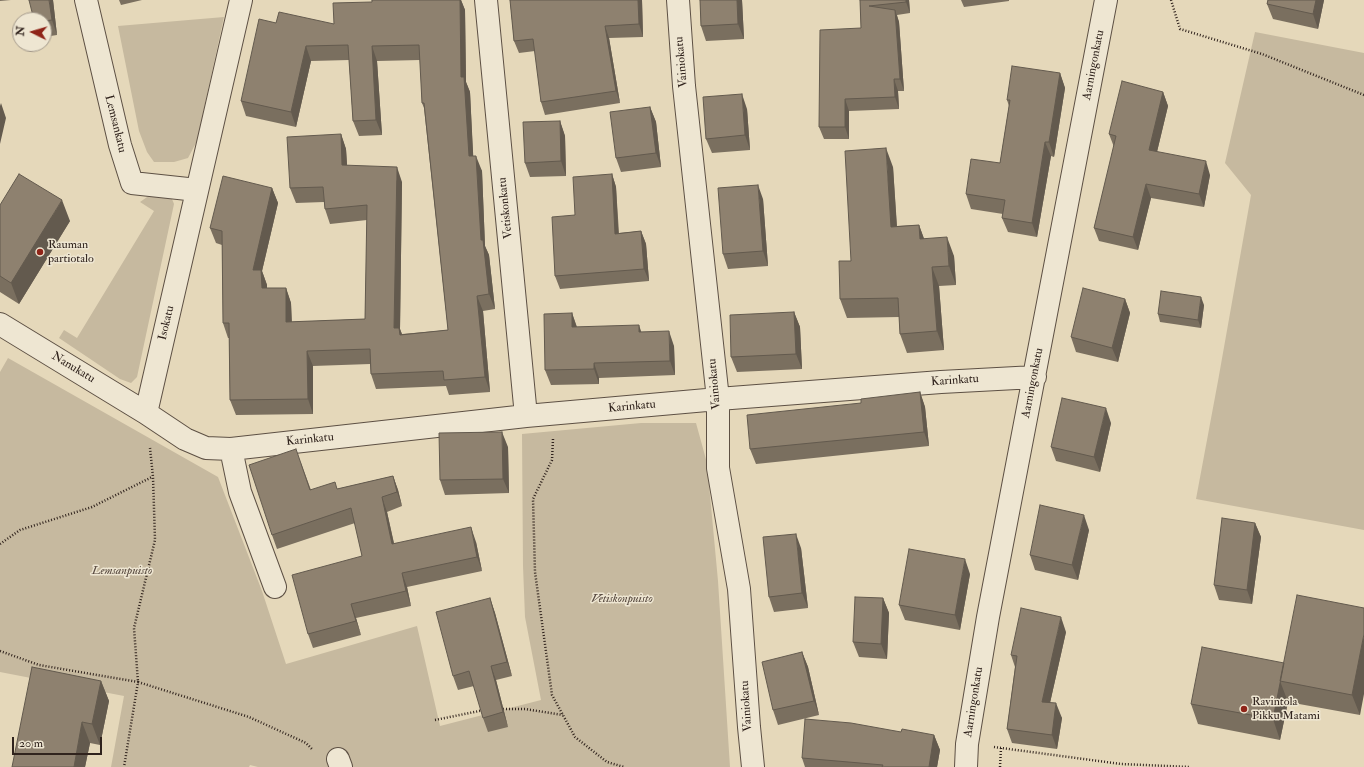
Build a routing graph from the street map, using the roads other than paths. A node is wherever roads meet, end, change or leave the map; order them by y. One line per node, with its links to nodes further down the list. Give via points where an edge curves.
1 (86, 0): 6 (street, Lemsankatu, via 120,145 132,183)
2 (241, 0): 6 (street, Isokatu)
3 (486, 0): 11 (street, Vetiskonkatu)
4 (678, 0): 9 (street, Vainiokatu, via 684,86)
5 (1106, 0): 8 (street, Aarningonkatu)
6 (197, 190): 10 (street, Isokatu)
7 (0, 324): 10 (street, Nanukatu)
8 (1035, 377): 9 (street, Karinkatu); 15 (street, Aarningonkatu, via 988,617)
9 (718, 399): 11 (street, Karinkatu); 14 (street, Vainiokatu, via 718,468 739,589)
10 (146, 413): 12 (street, via 185,439 206,448)
11 (526, 416): 12 (street, Karinkatu)
12 (231, 449): 13 (street, via 240,492)
13 (275, 587)
14 (753, 767)
15 (966, 767)

